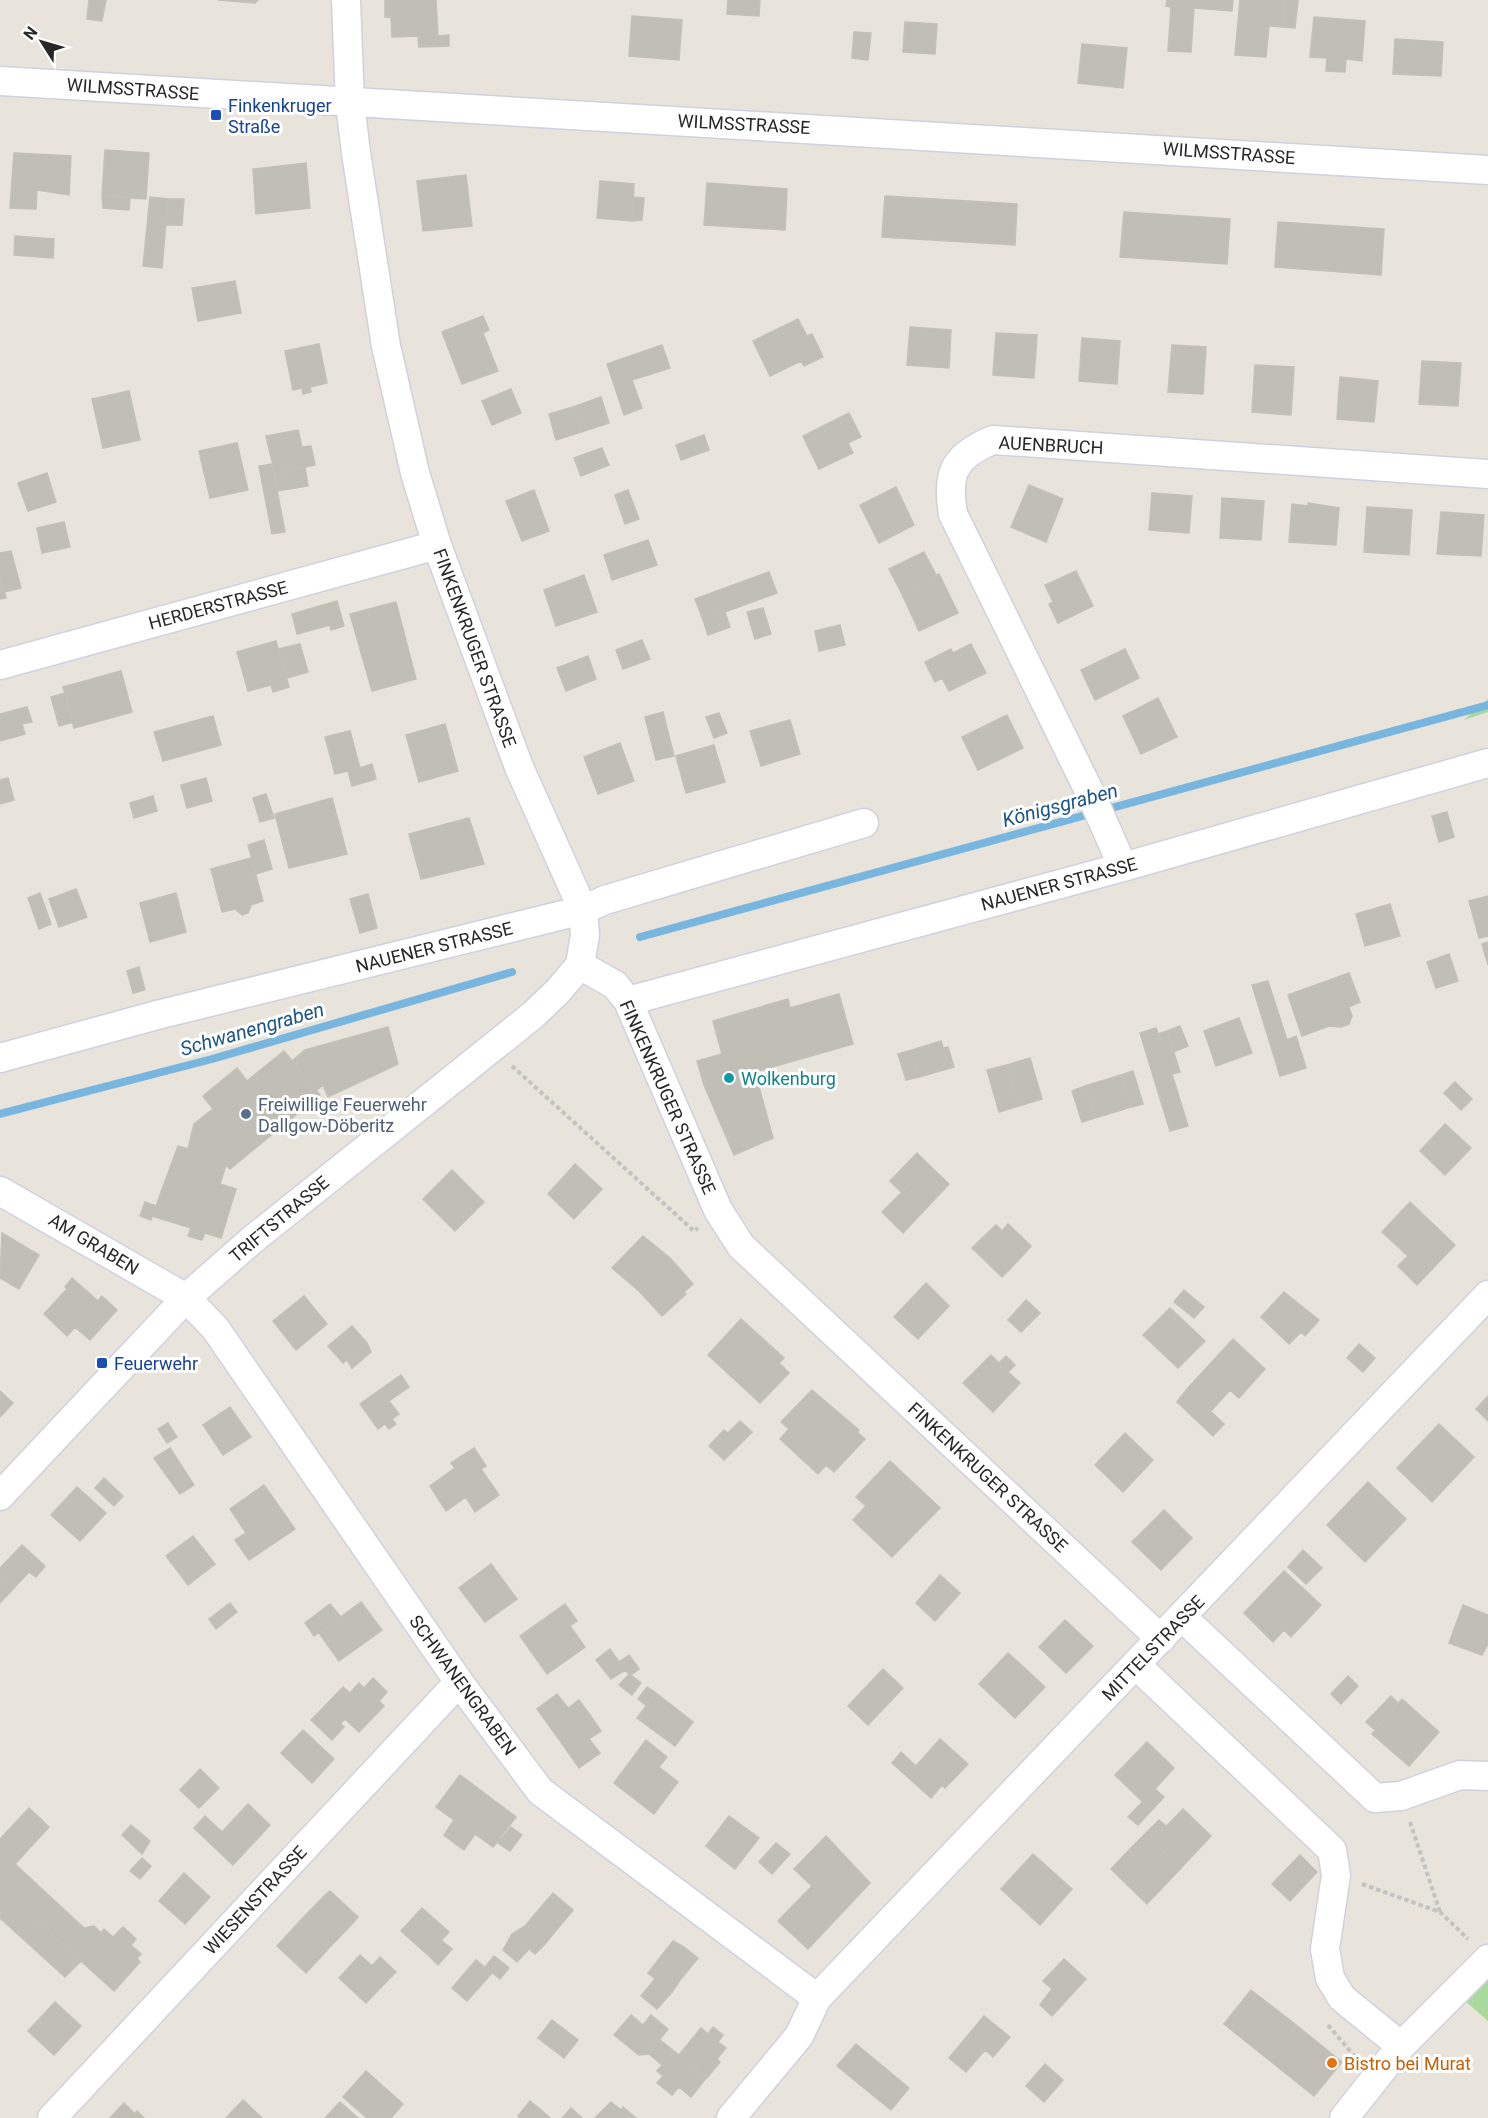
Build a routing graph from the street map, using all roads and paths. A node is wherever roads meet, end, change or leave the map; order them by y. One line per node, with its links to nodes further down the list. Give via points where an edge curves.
1 (346, 0): 3 (street, FINKENKRUGER STRASSE)
2 (0, 81): 3 (street, WILMSSTRASSE)
3 (350, 103): 4 (street, WILMSSTRASSE, via 829,128); 6 (street, FINKENKRUGER STRASSE, via 386,346 415,473)
4 (1488, 170)
5 (1488, 474): 10 (street, AUENBRUCH, via 993,441 969,450 951,480 953,514)
6 (437, 545): 7 (street, HERDERSTRASSE); 11 (street, FINKENKRUGER STRASSE, via 519,766)
7 (0, 665)
8 (1488, 763): 10 (street, NAUENER STRASSE)
9 (864, 823): 11 (street, NAUENER STRASSE, via 605,900)
10 (1123, 867): 13 (street, NAUENER STRASSE)
11 (583, 910): 12 (street, FINKENKRUGER STRASSE, via 585,935); 15 (street, NAUENER STRASSE, via 161,1014)
12 (580, 965): 13 (street, FINKENKRUGER STRASSE, via 615,985); 14 (street, TRIFTSTRASSE, via 533,1015)
13 (628, 1000): 17 (street, FINKENKRUGER STRASSE)
14 (492, 1047): 17 (path, via 694,1231); 19 (street, TRIFTSTRASSE, via 252,1240)
15 (0, 1058)
16 (0, 1191): 19 (street, AM GRABEN)
17 (718, 1210): 22 (street, FINKENKRUGER STRASSE, via 741,1246)
18 (1488, 1295): 21 (street, MITTELSTRASSE)
19 (186, 1299): 20 (street, TRIFTSTRASSE); 24 (street, SCHWANENGRABEN, via 215,1328)
20 (0, 1496)
21 (1182, 1617): 22 (street, MITTELSTRASSE); 26 (street, via 1375,1798)
22 (1161, 1639): 23 (street, MITTELSTRASSE)
23 (1136, 1665): 27 (street, via 1332,1850); 30 (street, MITTELSTRASSE)
24 (459, 1682): 30 (street, SCHWANENGRABEN, via 540,1791); 34 (street, WIESENSTRASSE)
25 (1488, 1776): 26 (street, via 1460,1775)
26 (1401, 1796): 28 (path)
27 (1336, 1875): 28 (path); 32 (street, via 1325,1949 1330,1978 1342,1998)
28 (1440, 1912): 29 (path)
29 (1480, 1951): 32 (street)
30 (817, 1998): 35 (street, MITTELSTRASSE, via 799,2036)
31 (1323, 2017): 33 (path, via 1352,2055)
32 (1401, 2046): 33 (street)
33 (1376, 2075): 36 (street)
34 (52, 2118)
35 (731, 2118)
36 (1344, 2118)

